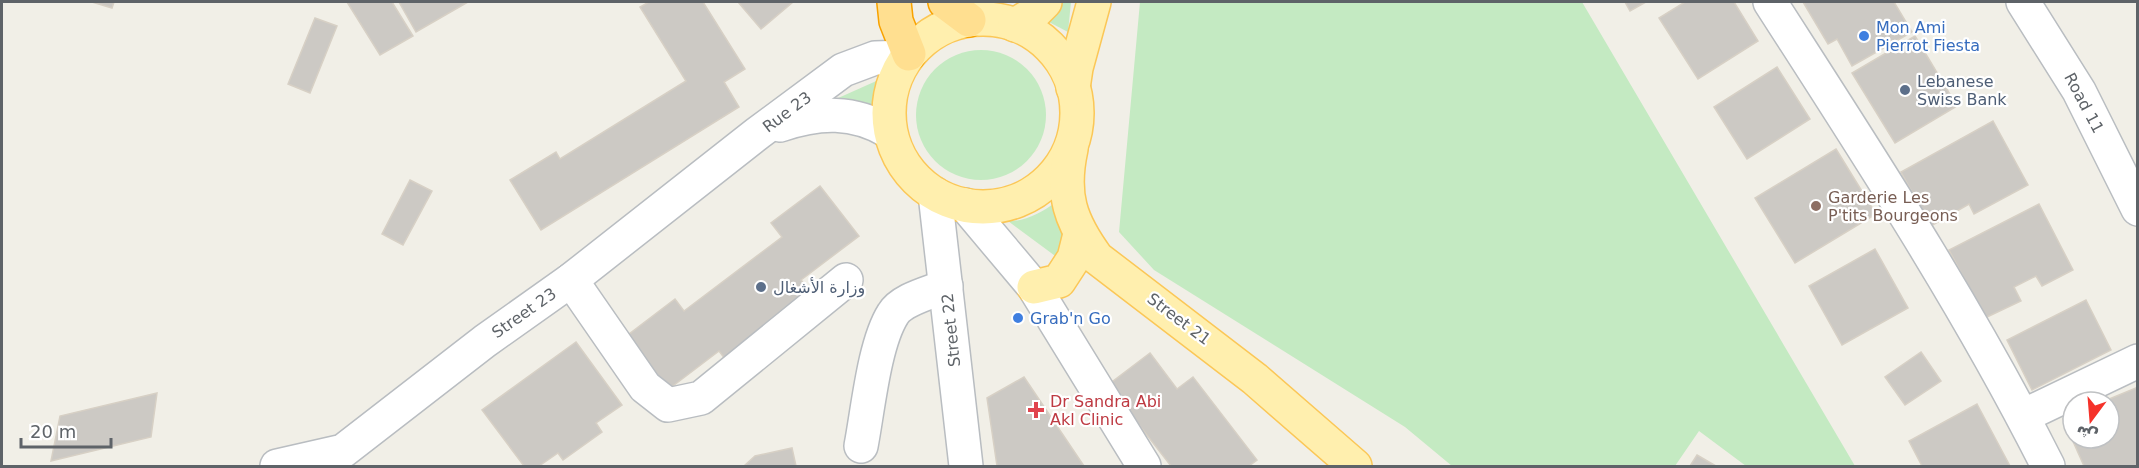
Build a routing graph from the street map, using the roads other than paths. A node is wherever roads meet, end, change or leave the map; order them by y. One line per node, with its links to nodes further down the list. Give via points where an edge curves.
1 (894, 2): 8 (highway)
2 (1045, 2): 7 (main road)
3 (1094, 2): 9 (main road)
4 (1770, 2): 22 (street, via 1887,185)
5 (2023, 2): 15 (street, Road 11, via 2079,91)
6 (957, 11): 7 (main road); 8 (main road)
7 (1015, 25): 9 (main road, via 1052,49)
8 (908, 55): 10 (main road, via 894,80 888,106); 11 (street, Rue 23, via 875,58 843,70)
9 (1073, 88): 12 (main road, via 1077,113)
10 (890, 132): 11 (street, Rue 23, via 877,124 834,113 799,119); 13 (main road, via 899,157 914,178)
11 (758, 133): 17 (street, Street 23)
12 (1073, 138): 14 (main road, via 1062,163 1044,185 1020,199 993,206); 16 (main road, Street 21, via 1066,187 1070,211)
13 (935, 194): 14 (main road); 19 (street, Street 22)
14 (965, 205): 20 (street)
15 (2138, 209)
16 (1080, 234): 20 (main road, via 1074,258 1059,281); 28 (main road, Street 21, via 1097,258 1255,379)
17 (572, 280): 18 (street, via 645,387 668,405 701,398); 24 (street, Street 23, via 485,341)
18 (846, 280)
19 (946, 286): 23 (street, via 893,313 879,351); 26 (street, Street 22)
20 (1034, 287): 27 (street)
21 (2138, 361): 22 (street)
22 (2023, 416): 29 (street)
23 (861, 446)
24 (344, 459): 25 (street, Street 23)
25 (277, 466)
26 (966, 466)
27 (1144, 466)
28 (1354, 466)
29 (2048, 466)

